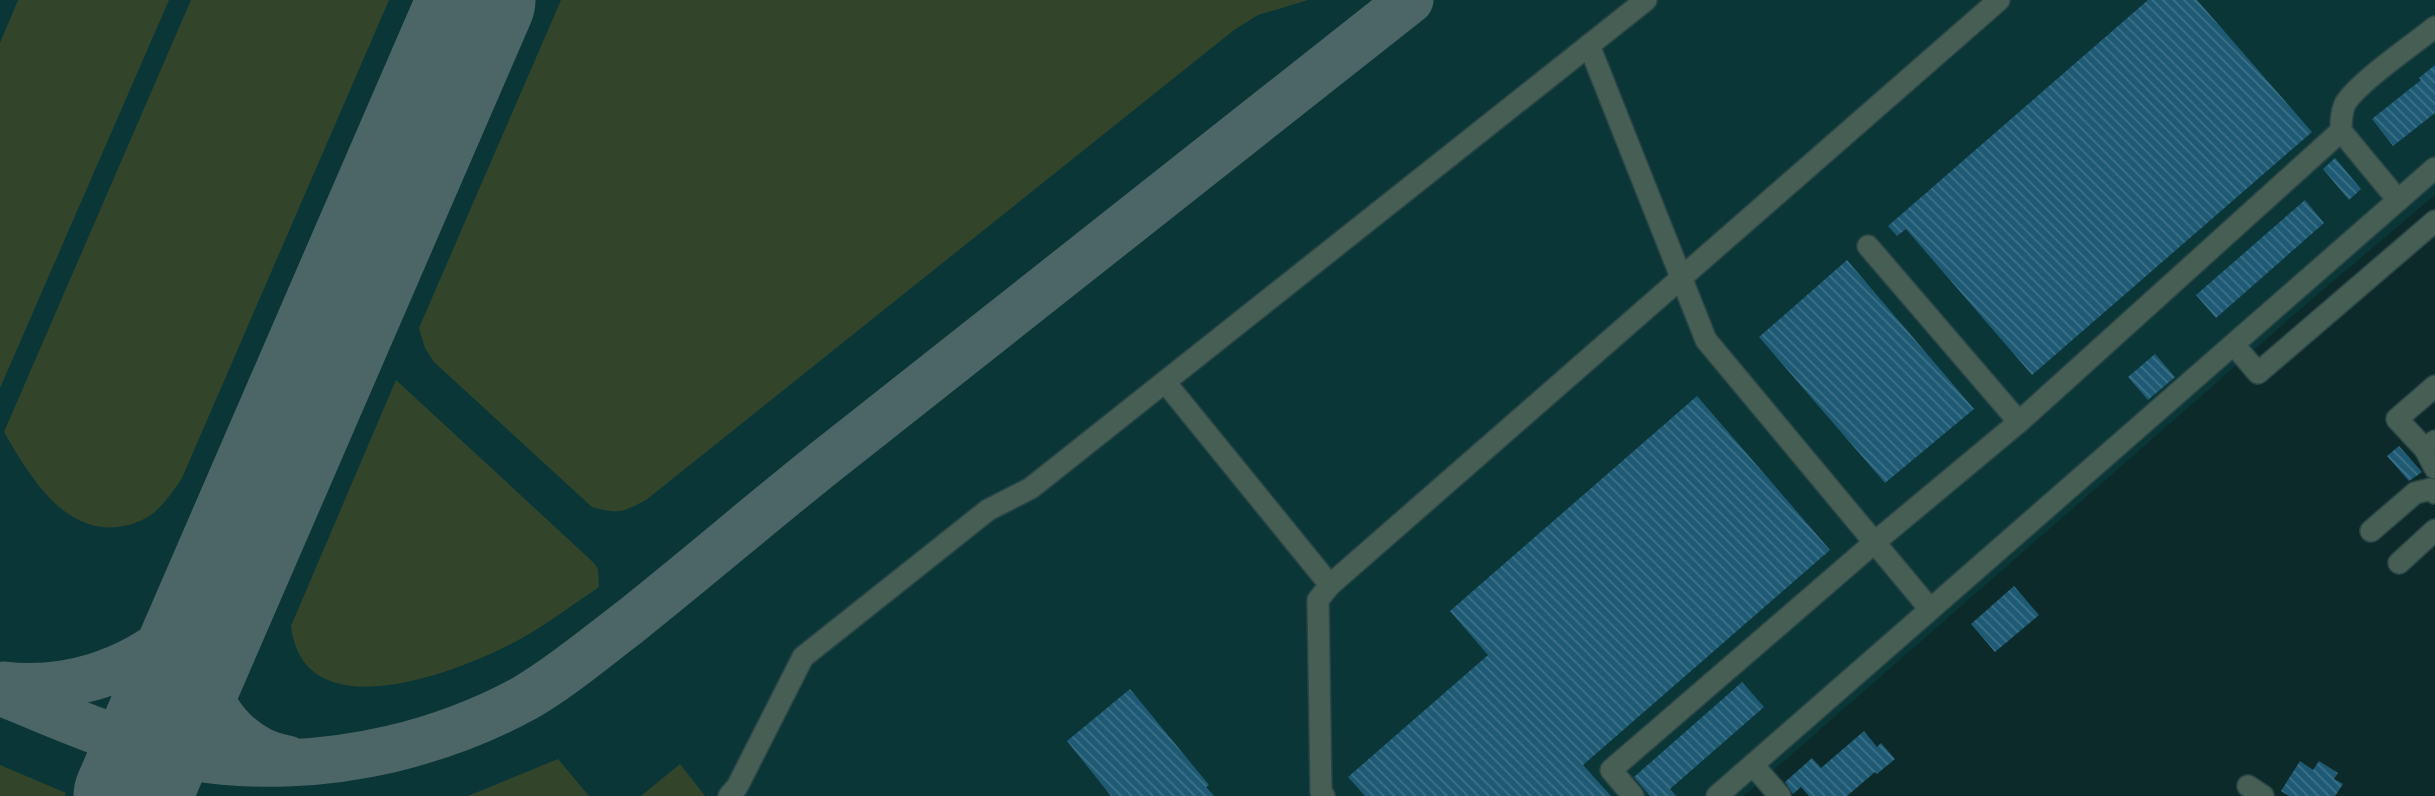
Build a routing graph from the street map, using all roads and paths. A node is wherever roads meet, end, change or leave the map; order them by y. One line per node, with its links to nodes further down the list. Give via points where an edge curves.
1 (1646, 0): 4 (lane)
2 (2000, 0): 10 (lane)
3 (2435, 27): 5 (lane, via 2346,102)
4 (1589, 45): 10 (lane); 12 (lane)
5 (2341, 131): 7 (lane); 14 (lane)
6 (2435, 168): 7 (lane)
7 (2398, 200): 11 (lane)
8 (2435, 221): 11 (lane, via 2258,373)
9 (1868, 246): 14 (lane)
10 (1680, 279): 18 (lane, via 1706,340); 20 (lane)
11 (2234, 345): 21 (lane)
12 (1165, 382): 20 (lane); 23 (lane, via 1031,488 988,510 803,657)
13 (2435, 386): 15 (lane, via 2397,419)
14 (2019, 422): 18 (lane)
15 (2433, 471): 17 (lane)
16 (2435, 530): 19 (lane)
17 (2371, 531)
18 (1875, 542): 21 (lane); 25 (lane, via 1611,770)
19 (2399, 563)
20 (1330, 585): 24 (lane, via 1318,600)
21 (1930, 609): 22 (lane)
22 (1753, 765): 26 (lane); 27 (lane)
23 (729, 796)
24 (1324, 796)
25 (1633, 796)
26 (1717, 796)
27 (1780, 796)

